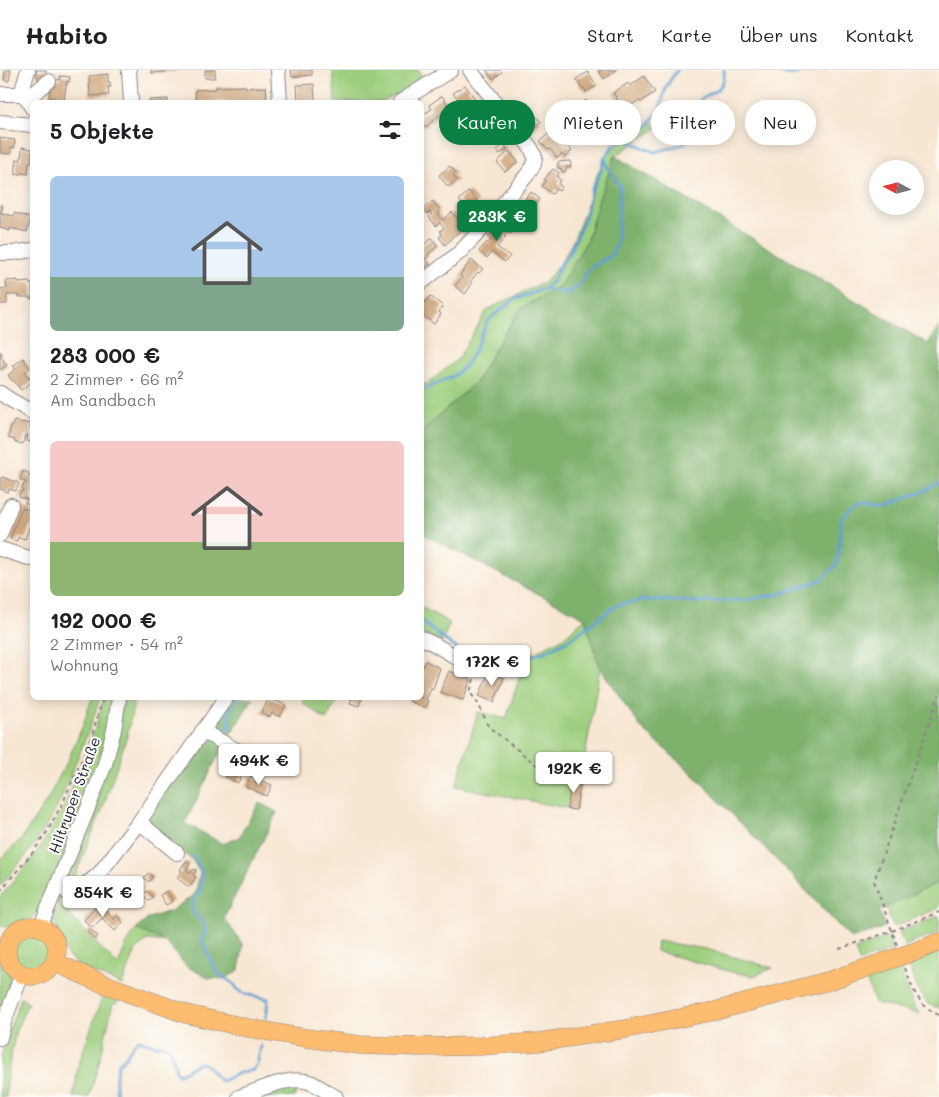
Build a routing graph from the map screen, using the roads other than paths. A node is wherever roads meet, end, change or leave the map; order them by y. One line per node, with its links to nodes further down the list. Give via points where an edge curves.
1 (28, 70): 8 (street)
2 (129, 70): 9 (street)
3 (278, 70): 10 (street)
4 (451, 70): 11 (street)
5 (470, 70): 16 (street, via 530,148 535,157 534,164 480,231 459,253)
6 (50, 81): 8 (street)
7 (0, 94): 8 (street)
8 (27, 100)
9 (131, 100)
10 (280, 100)
11 (403, 100)
12 (0, 122): 13 (street)
13 (30, 125)
14 (30, 250): 15 (street)
15 (0, 253)
16 (424, 281)
17 (0, 393): 18 (street)
18 (30, 408)
19 (11, 505): 20 (street)
20 (0, 535)
21 (0, 548): 22 (street)
22 (30, 558)
23 (424, 639): 24 (street)
24 (461, 660)
25 (120, 700): 32 (street, Hiltruper Straße, via 105,764)
26 (225, 700): 27 (street)
27 (202, 731): 28 (street); 29 (street)
28 (251, 758)
29 (139, 822): 30 (street); 31 (street, via 98,875 82,887)
30 (177, 853)
31 (67, 892)
32 (40, 928): 33 (main road, via 32,926); 35 (main road, via 54,941)
33 (5, 936): 36 (main road, via 10,963)
34 (939, 942): 35 (main road, bridge, via 828,981 715,1011 626,1029 539,1042 481,1046 360,1044 248,1028 186,1014)
35 (54, 962): 36 (main road, via 42,974)
36 (22, 974): 37 (street)
37 (0, 1038)
38 (239, 1097): 39 (street, via 293,1080 311,1082)
39 (336, 1097)

